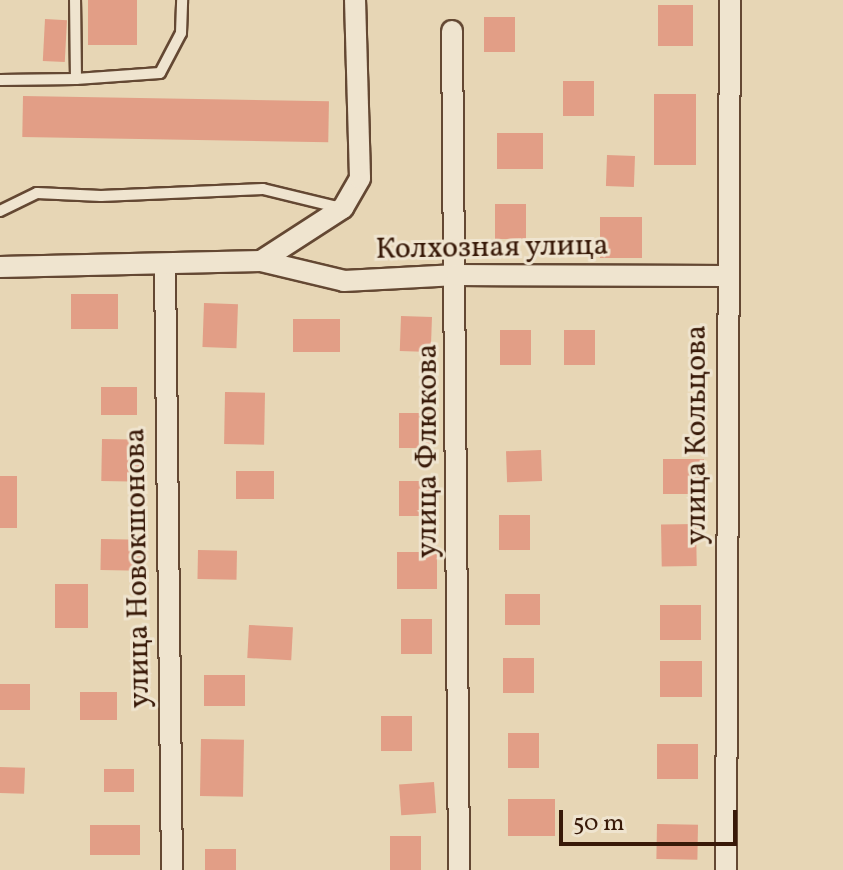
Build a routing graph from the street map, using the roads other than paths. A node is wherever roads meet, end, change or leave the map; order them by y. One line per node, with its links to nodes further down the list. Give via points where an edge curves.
1 (75, 0): 6 (lane)
2 (182, 0): 6 (lane, via 181,33 160,73)
3 (355, 0): 8 (street, Колхозная улица, via 360,178)
4 (730, 0): 14 (street, улица Кольцова)
5 (452, 31): 13 (street, улица Флюкова)
6 (76, 79): 7 (lane)
7 (0, 80)
8 (343, 208): 9 (lane, via 263,189 101,196 37,193); 10 (street, Колхозная улица)
9 (0, 211)
10 (261, 261): 11 (street, Колхозная улица); 13 (street, Колхозная улица, via 344,281)
11 (165, 265): 12 (street, Колхозная улица); 15 (street, улица Новокшонова)
12 (0, 267)
13 (457, 275): 14 (street, Колхозная улица); 16 (street, улица Флюкова)
14 (727, 276): 17 (street, улица Кольцова)
15 (172, 870)
16 (459, 870)
17 (726, 870)

